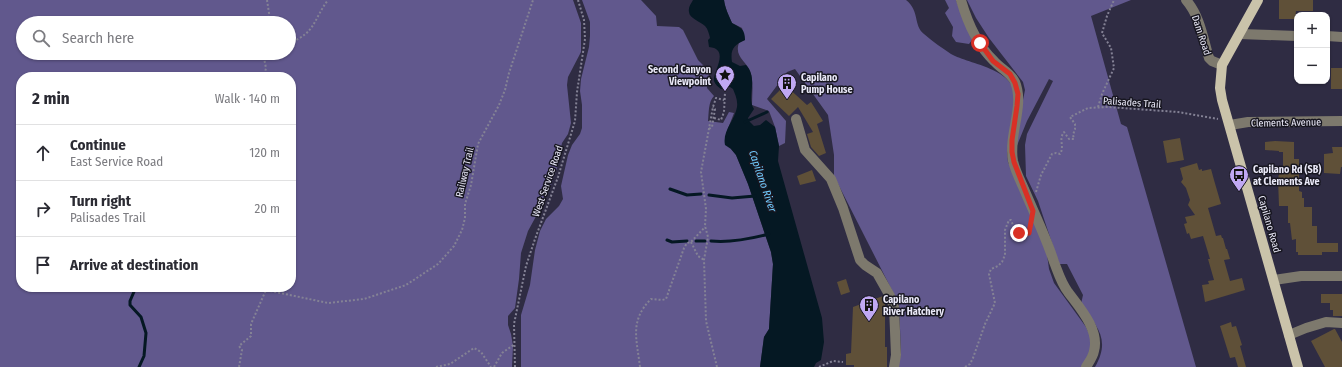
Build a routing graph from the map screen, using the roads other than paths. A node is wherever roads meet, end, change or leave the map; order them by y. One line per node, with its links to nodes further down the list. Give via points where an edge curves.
1 (961, 0): 17 (street, via 986,51 993,61 1010,74 1015,83 1018,94 1012,140 1014,162 1061,280 1087,319 1092,332 1095,350)
2 (1186, 0): 8 (street, Dam Road, via 1197,17 1209,58)
3 (1258, 0): 4 (main road, Capilano Road)
4 (1240, 34): 5 (street); 8 (main road, Capilano Road)
5 (1294, 36)
6 (1330, 36): 7 (street)
7 (1342, 36)
8 (1222, 65): 11 (main road, Capilano Road, via 1220,88)
9 (796, 119): 16 (street, via 805,150 831,179 860,260 877,273 890,296 894,307)
10 (1342, 121): 11 (street, Clements Avenue)
11 (1230, 124): 13 (main road, Capilano Road)
12 (1342, 276): 13 (street)
13 (1274, 280): 15 (main road, Capilano Road)
14 (1342, 323): 15 (street, via 1326,322)
15 (1289, 335): 18 (main road, Capilano Road)
16 (894, 367)
17 (1086, 367)
18 (1298, 367)

